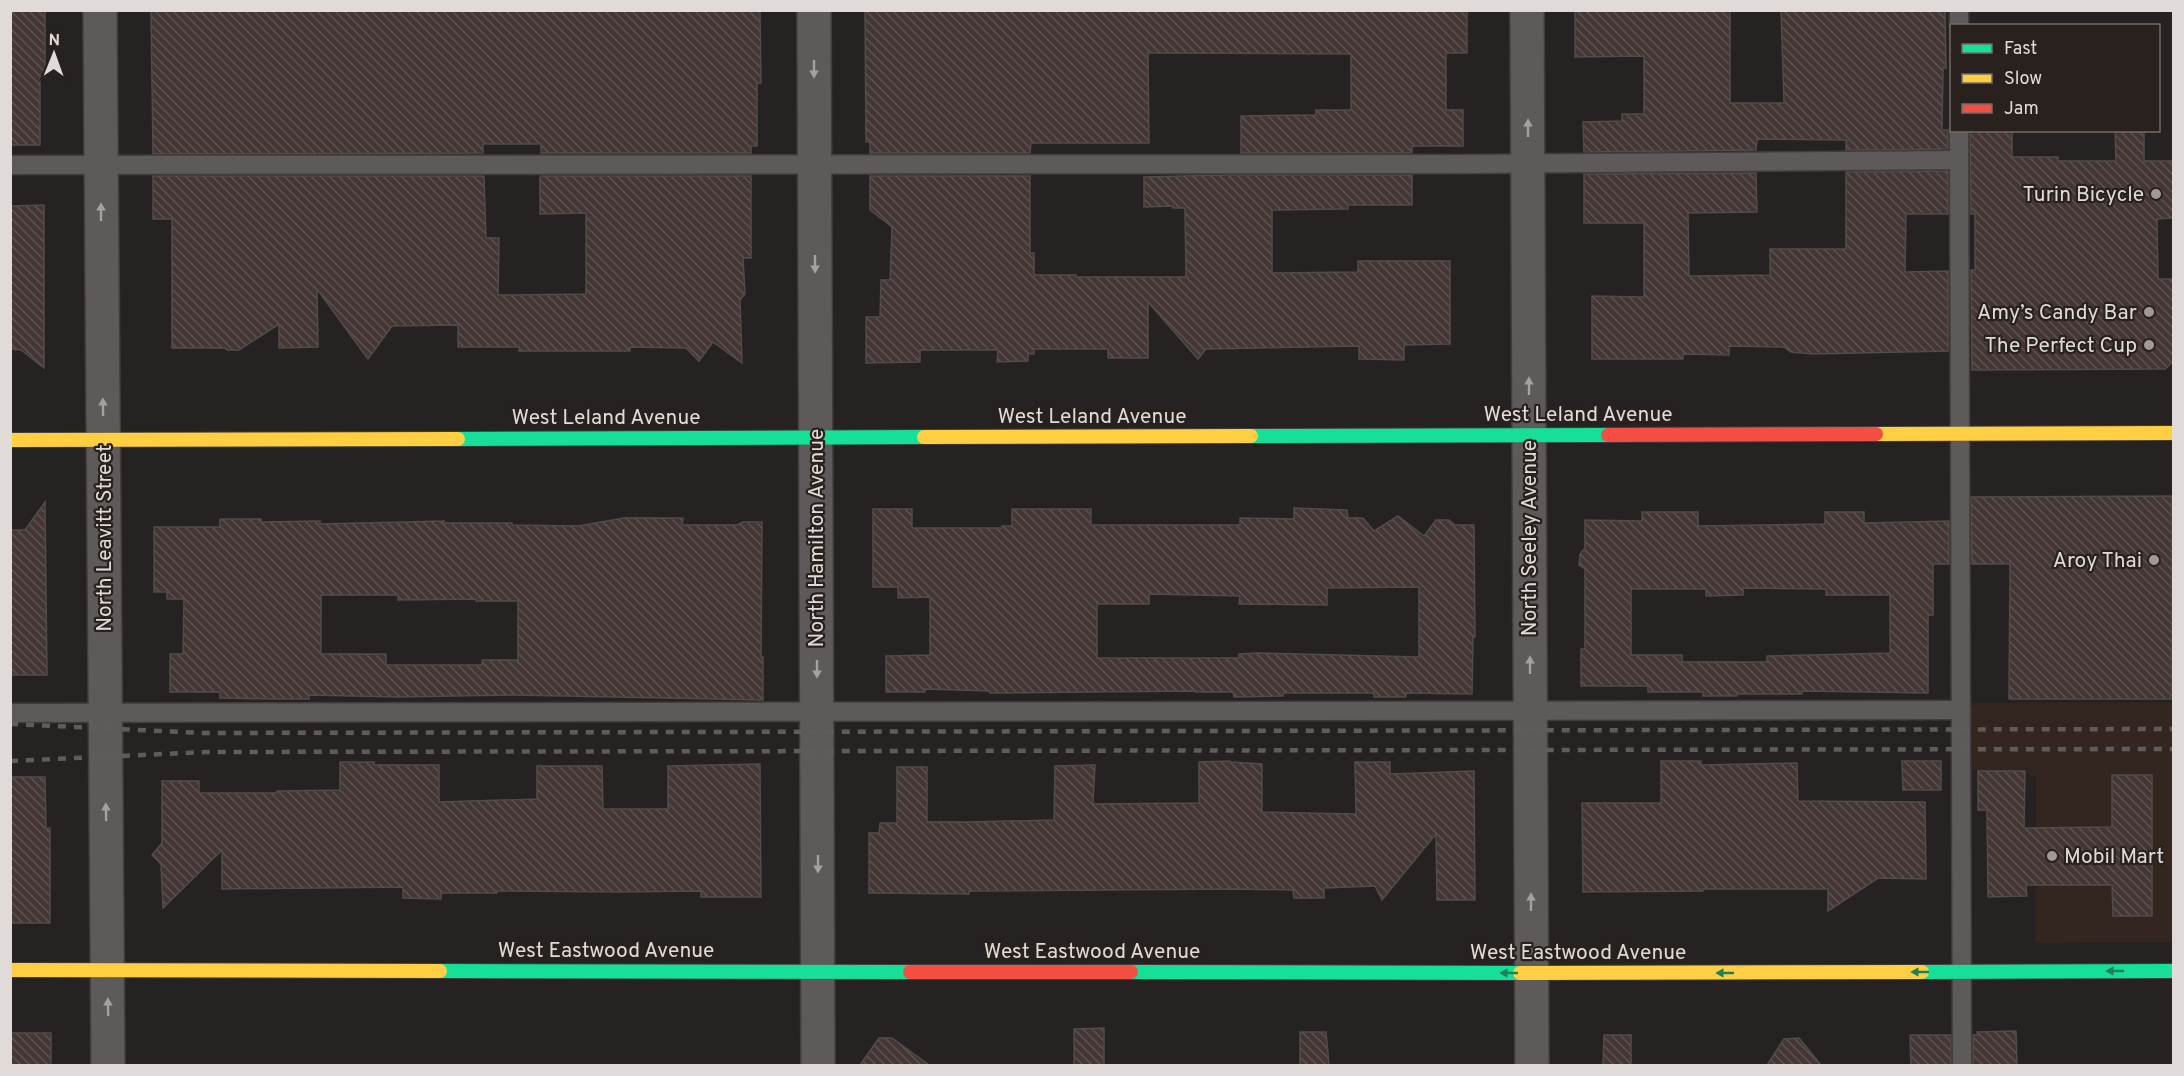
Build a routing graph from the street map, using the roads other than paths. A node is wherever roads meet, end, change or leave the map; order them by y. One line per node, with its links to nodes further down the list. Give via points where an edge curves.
1 (100, 10): 8 (street, North Leavitt Street)
2 (814, 10): 9 (street, North Hamilton Avenue, one-way to 9)
3 (1527, 10): 6 (street, North Seeley Avenue, one-way to 3)
4 (1959, 132): 5 (lane)
5 (1959, 160): 6 (lane); 11 (lane)
6 (1528, 164): 9 (lane); 12 (street, North Seeley Avenue, one-way to 6)
7 (10, 165): 8 (lane)
8 (101, 165): 9 (lane); 15 (street, North Leavitt Street, one-way to 8)
9 (815, 165): 13 (street, North Hamilton Avenue, one-way to 13)
10 (2174, 433): 11 (street, West Leland Avenue)
11 (1960, 434): 12 (street, West Leland Avenue); 16 (lane)
12 (1529, 435): 13 (street, West Leland Avenue); 17 (street, North Seeley Avenue, one-way to 12)
13 (816, 437): 15 (street, West Leland Avenue); 18 (street, North Hamilton Avenue, one-way to 18)
14 (10, 440): 15 (street, West Leland Avenue)
15 (103, 440): 20 (street, North Leavitt Street)
16 (1961, 710): 17 (lane); 25 (lane)
17 (1530, 711): 18 (lane); 26 (street, North Seeley Avenue, one-way to 17)
18 (817, 712): 20 (lane); 24 (street, North Hamilton Avenue, one-way to 24)
19 (10, 713): 20 (lane)
20 (105, 713): 22 (street, North Leavitt Street, one-way to 20)
21 (10, 970): 22 (street, West Eastwood Avenue)
22 (107, 970): 24 (street, West Eastwood Avenue); 27 (street, North Leavitt Street, one-way to 22)
23 (2174, 971): 25 (street, West Eastwood Avenue, one-way to 25)
24 (818, 972): 26 (street, West Eastwood Avenue, one-way to 24); 28 (street, North Hamilton Avenue)
25 (1961, 972): 26 (street, West Eastwood Avenue, one-way to 26); 30 (lane)
26 (1531, 973): 29 (street, North Seeley Avenue)
27 (108, 1065)
28 (818, 1065)
29 (1532, 1065)
30 (1962, 1065)

